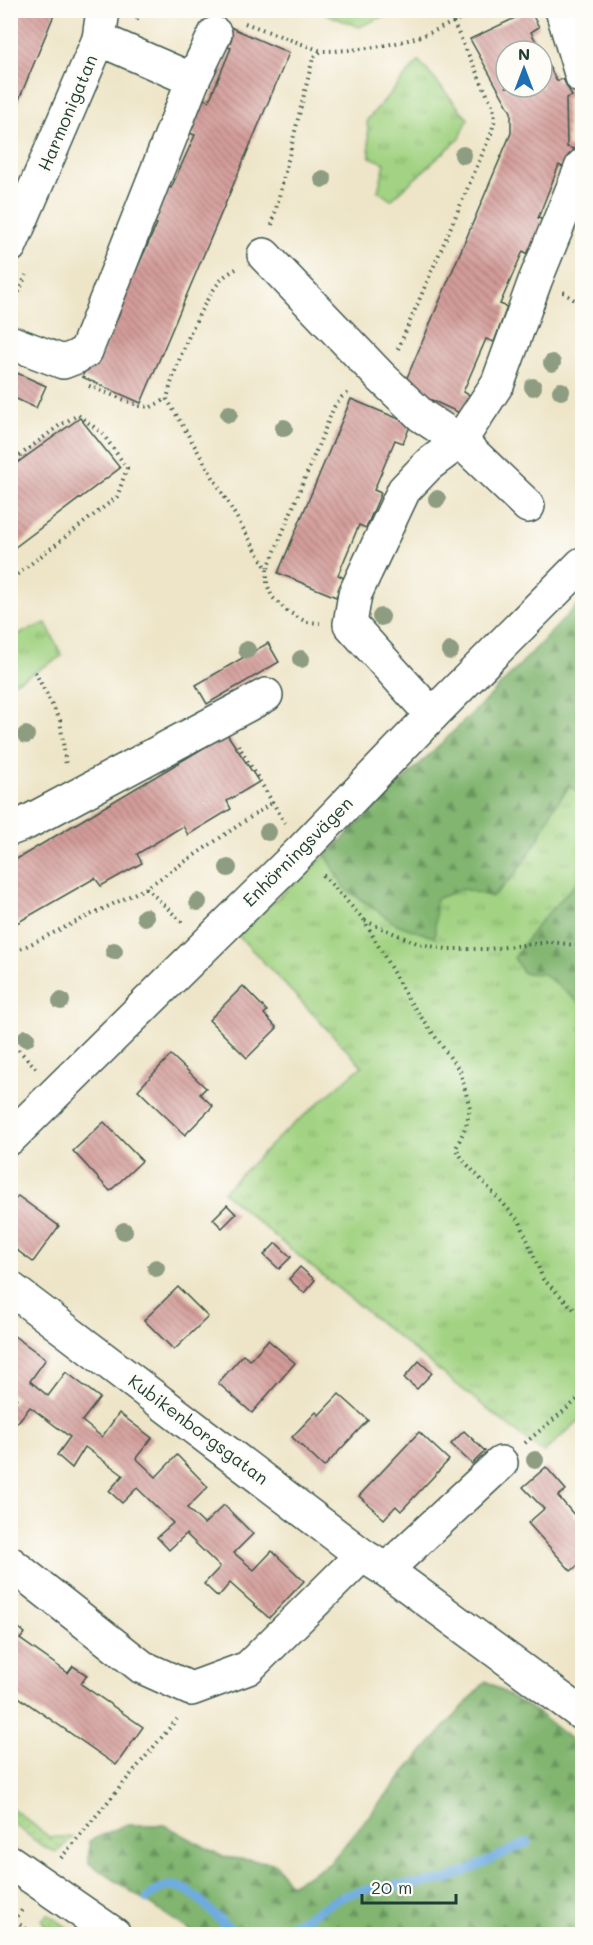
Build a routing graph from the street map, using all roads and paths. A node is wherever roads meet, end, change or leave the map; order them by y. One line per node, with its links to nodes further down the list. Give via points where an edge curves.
1 (479, 10): 3 (path)
2 (562, 10): 7 (street)
3 (453, 22): 6 (path, via 388,45); 14 (path, via 495,119 391,365)
4 (101, 25): 8 (street); 10 (street, Harmonigatan)
5 (215, 33): 6 (path, via 224,19 232,18); 8 (street)
6 (321, 51): 11 (path, via 314,58)
7 (582, 77)
8 (193, 80): 13 (street, via 86,351)
9 (582, 166): 16 (street, via 498,383)
10 (10, 246)
11 (264, 255): 14 (street); 15 (path, via 222,279 203,306)
12 (10, 342): 13 (street)
13 (68, 362): 15 (path, via 76,381 140,406 151,407)
14 (380, 376): 16 (street, via 422,416); 20 (path, via 342,397 334,407)
15 (167, 399): 20 (path)
16 (460, 441): 18 (street); 22 (street, via 428,465 404,490 356,594)
17 (10, 463): 21 (path, via 78,415 102,432 127,468 117,497)
18 (528, 506)
19 (582, 565): 25 (street, Enhörningsvägen)
20 (267, 569): 22 (path, via 272,597 287,611 306,622)
21 (10, 580)
22 (350, 624): 25 (street)
23 (35, 672): 27 (path, via 60,720)
24 (266, 695): 26 (street)
25 (432, 715): 30 (street, Enhörningsvägen)
26 (222, 718): 27 (street); 28 (path)
27 (73, 797): 29 (street)
28 (273, 802): 30 (path); 31 (path)
29 (10, 829)
30 (302, 850): 32 (path); 38 (street, Enhörningsvägen)
31 (147, 888): 33 (path); 35 (path)
32 (364, 920): 34 (path, via 419,944 447,949 551,942); 40 (path, via 408,999 460,1071 470,1108 456,1148 520,1222 543,1279)
33 (189, 929)
34 (582, 946)
35 (10, 954)
36 (10, 1041): 37 (path)
37 (40, 1072)
38 (10, 1138)
39 (10, 1288): 43 (street, Kubikenborgsgatan)
40 (582, 1317)
41 (582, 1396): 42 (path)
42 (501, 1463): 43 (street)
43 (374, 1562): 45 (street, via 248,1668); 46 (street, Kubikenborgsgatan)
44 (10, 1563): 45 (street, via 142,1667)
45 (191, 1689): 48 (path, via 186,1707)
46 (582, 1714)
47 (10, 1862): 52 (street)
48 (57, 1862)
49 (13, 1919): 50 (path); 51 (path)
50 (10, 1926)
51 (34, 1935)
52 (114, 1935)

